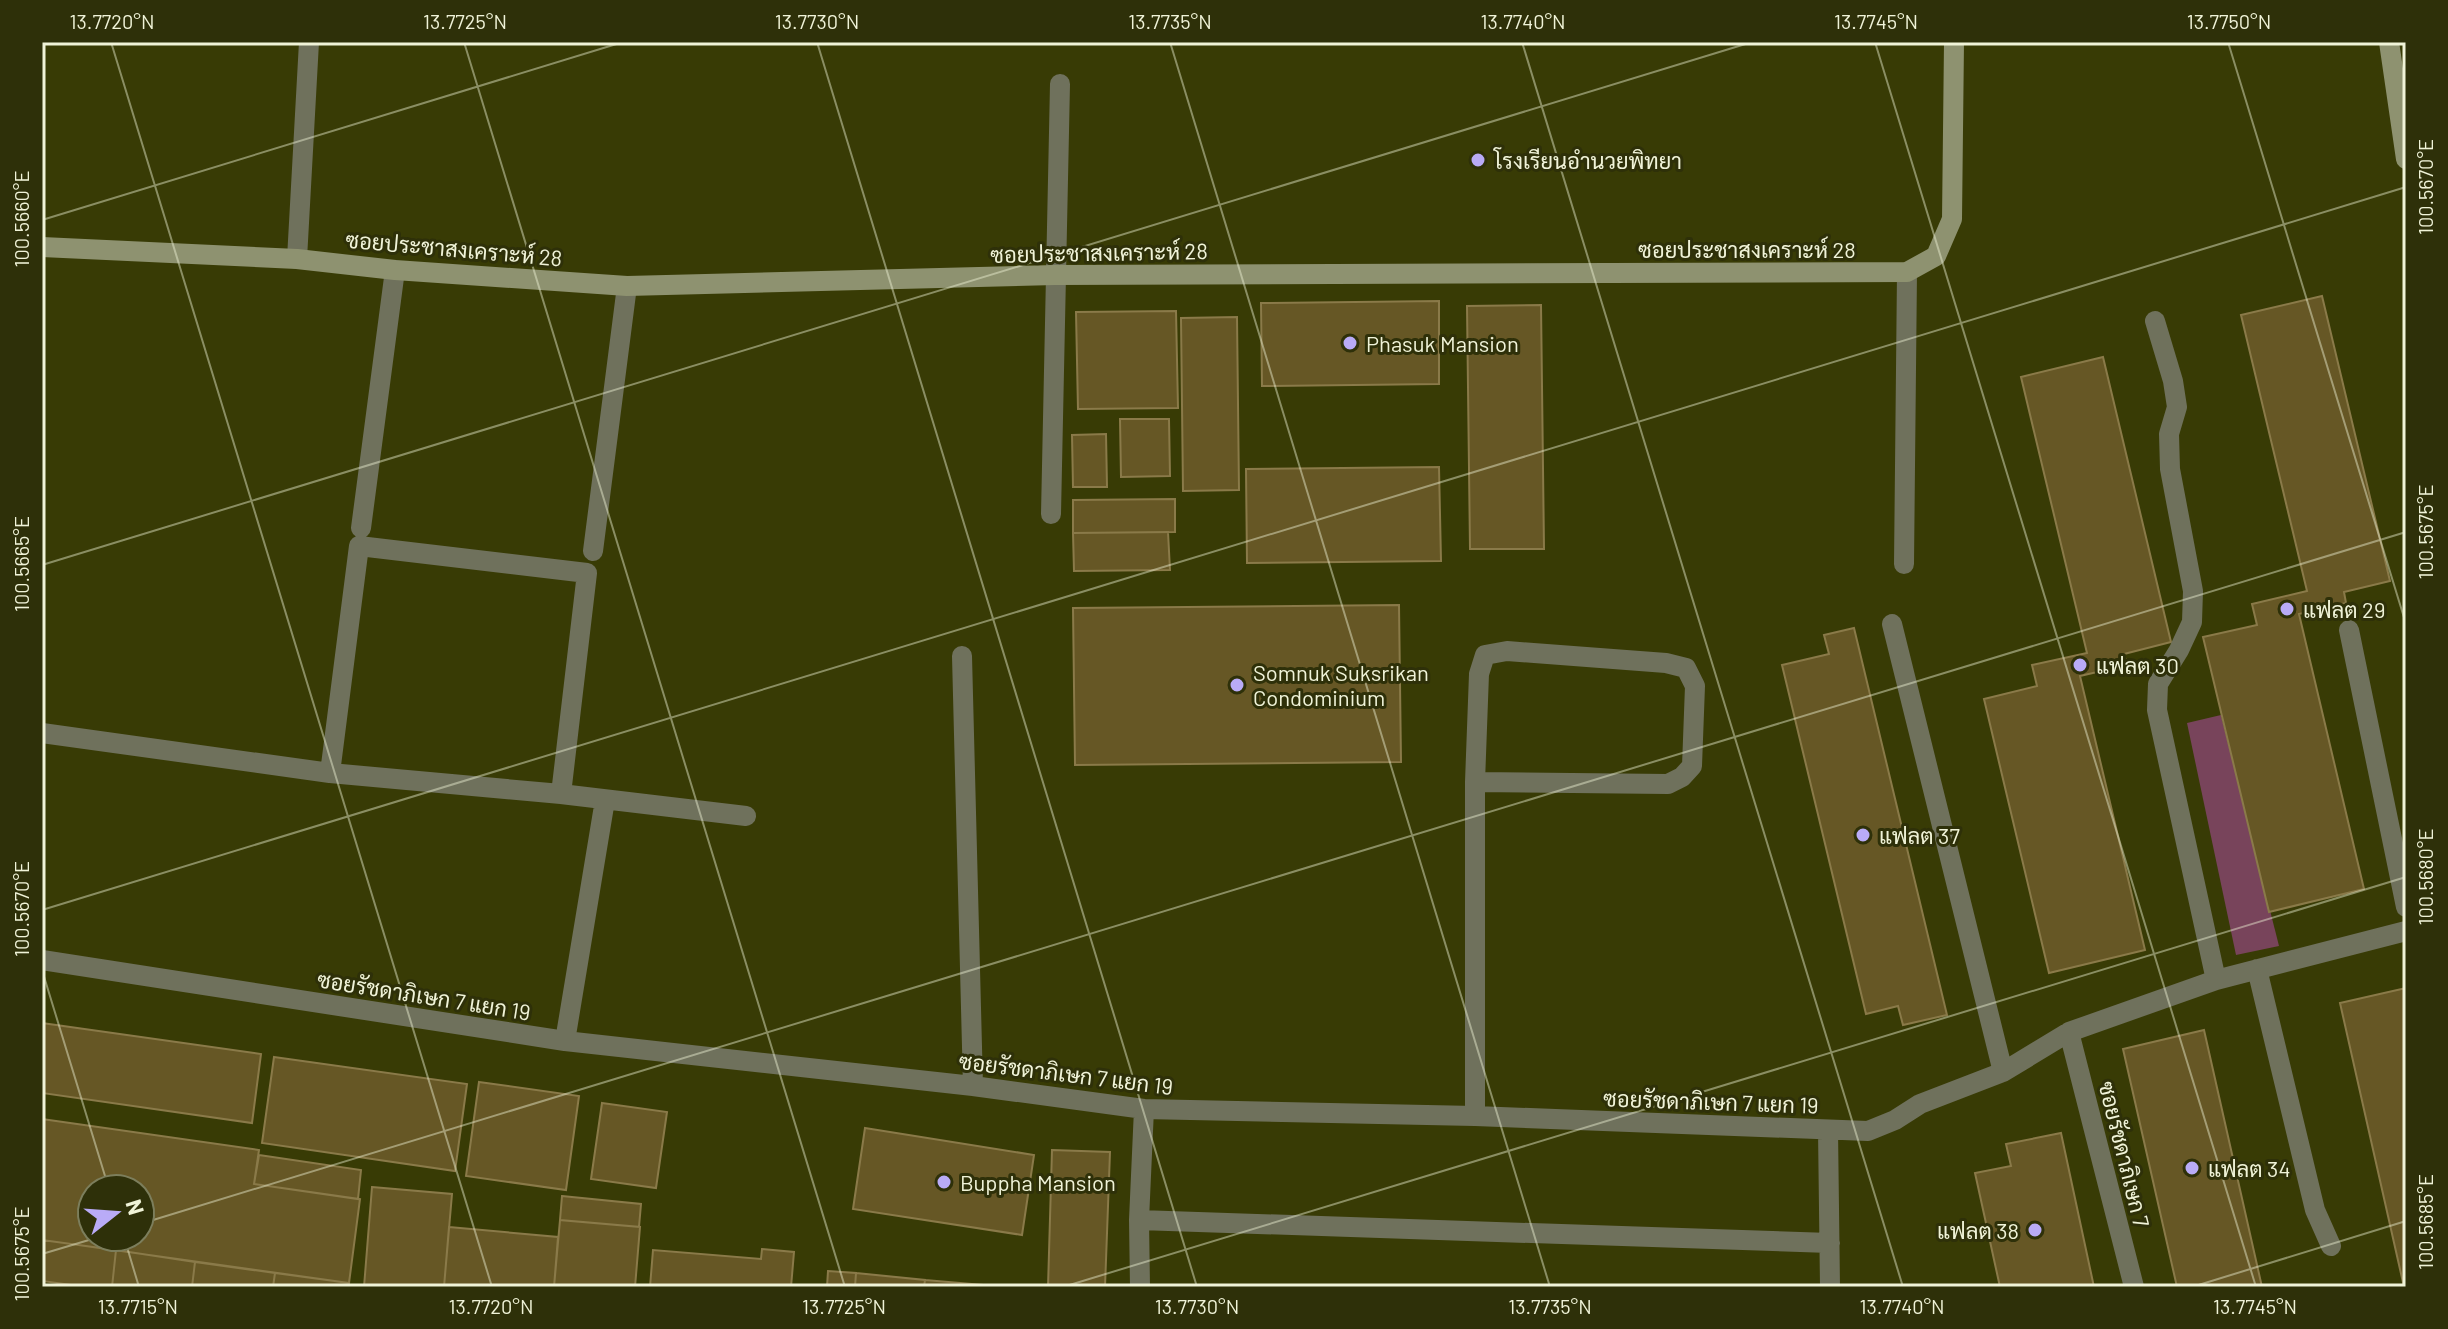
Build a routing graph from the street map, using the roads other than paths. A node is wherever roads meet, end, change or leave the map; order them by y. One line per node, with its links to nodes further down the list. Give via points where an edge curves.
1 (309, 42): 7 (street)
2 (1954, 42): 9 (street, via 1952,219 1936,256)
3 (2389, 42): 5 (street)
4 (1060, 84): 10 (street)
5 (2406, 159)
6 (42, 247): 7 (street, ซอยประชาสงเคราะห์ 28)
7 (297, 259): 8 (street, ซอยประชาสงเคราะห์ 28)
8 (395, 270): 11 (street, ซอยประชาสงเคราะห์ 28); 14 (street)
9 (1907, 272): 10 (street, ซอยประชาสงเคราะห์ 28); 16 (street)
10 (1055, 275): 11 (street, ซอยประชาสงเคราะห์ 28); 13 (street)
11 (627, 286): 15 (street)
12 (2155, 321): 30 (street, via 2177,407 2169,434 2170,469 2193,591 2192,622 2158,684 2157,710)
13 (1051, 514)
14 (361, 528)
15 (593, 551)
16 (1904, 564)
17 (1892, 624): 33 (street)
18 (2349, 630): 26 (street)
19 (962, 656): 34 (street)
20 (42, 733): 21 (street)
21 (330, 773): 23 (street); 23 (street, via 359,546 587,573)
22 (1475, 782): 22 (street, via 1479,674 1485,655 1507,651 1666,663 1686,668 1695,686 1692,766 1668,784); 36 (street)
23 (561, 794): 24 (street)
24 (605, 800): 25 (street); 32 (street)
25 (746, 816)
26 (2406, 907)
27 (2406, 931): 29 (street, ซอยรัชดาภิเษก 7 แยก 19)
28 (42, 960): 32 (street, ซอยรัชดาภิเษก 7 แยก 19)
29 (2257, 969): 30 (street, ซอยรัชดาภิเษก 7 แยก 19); 40 (street, via 2315,1210)
30 (2216, 980): 31 (street, ซอยรัชดาภิเษก 7 แยก 19)
31 (2069, 1032): 33 (street, ซอยรัชดาภิเษก 7 แยก 19); 43 (street, ซอยรัชดาภิเษก 7)
32 (565, 1041): 34 (street, ซอยรัชดาภิเษก 7 แยก 19)
33 (2003, 1072): 37 (street, ซอยรัชดาภิเษก 7 แยก 19, via 1868,1131)
34 (973, 1086): 35 (street, ซอยรัชดาภิเษก 7 แยก 19)
35 (1144, 1109): 36 (street, ซอยรัชดาภิเษก 7 แยก 19); 38 (street)
36 (1475, 1116): 37 (street, ซอยรัชดาภิเษก 7 แยก 19)
37 (1828, 1130): 39 (street)
38 (1139, 1220): 39 (street); 41 (street)
39 (1830, 1243): 42 (street)
40 (2331, 1246)
41 (1140, 1287)
42 (1830, 1287)
43 (2134, 1287)

